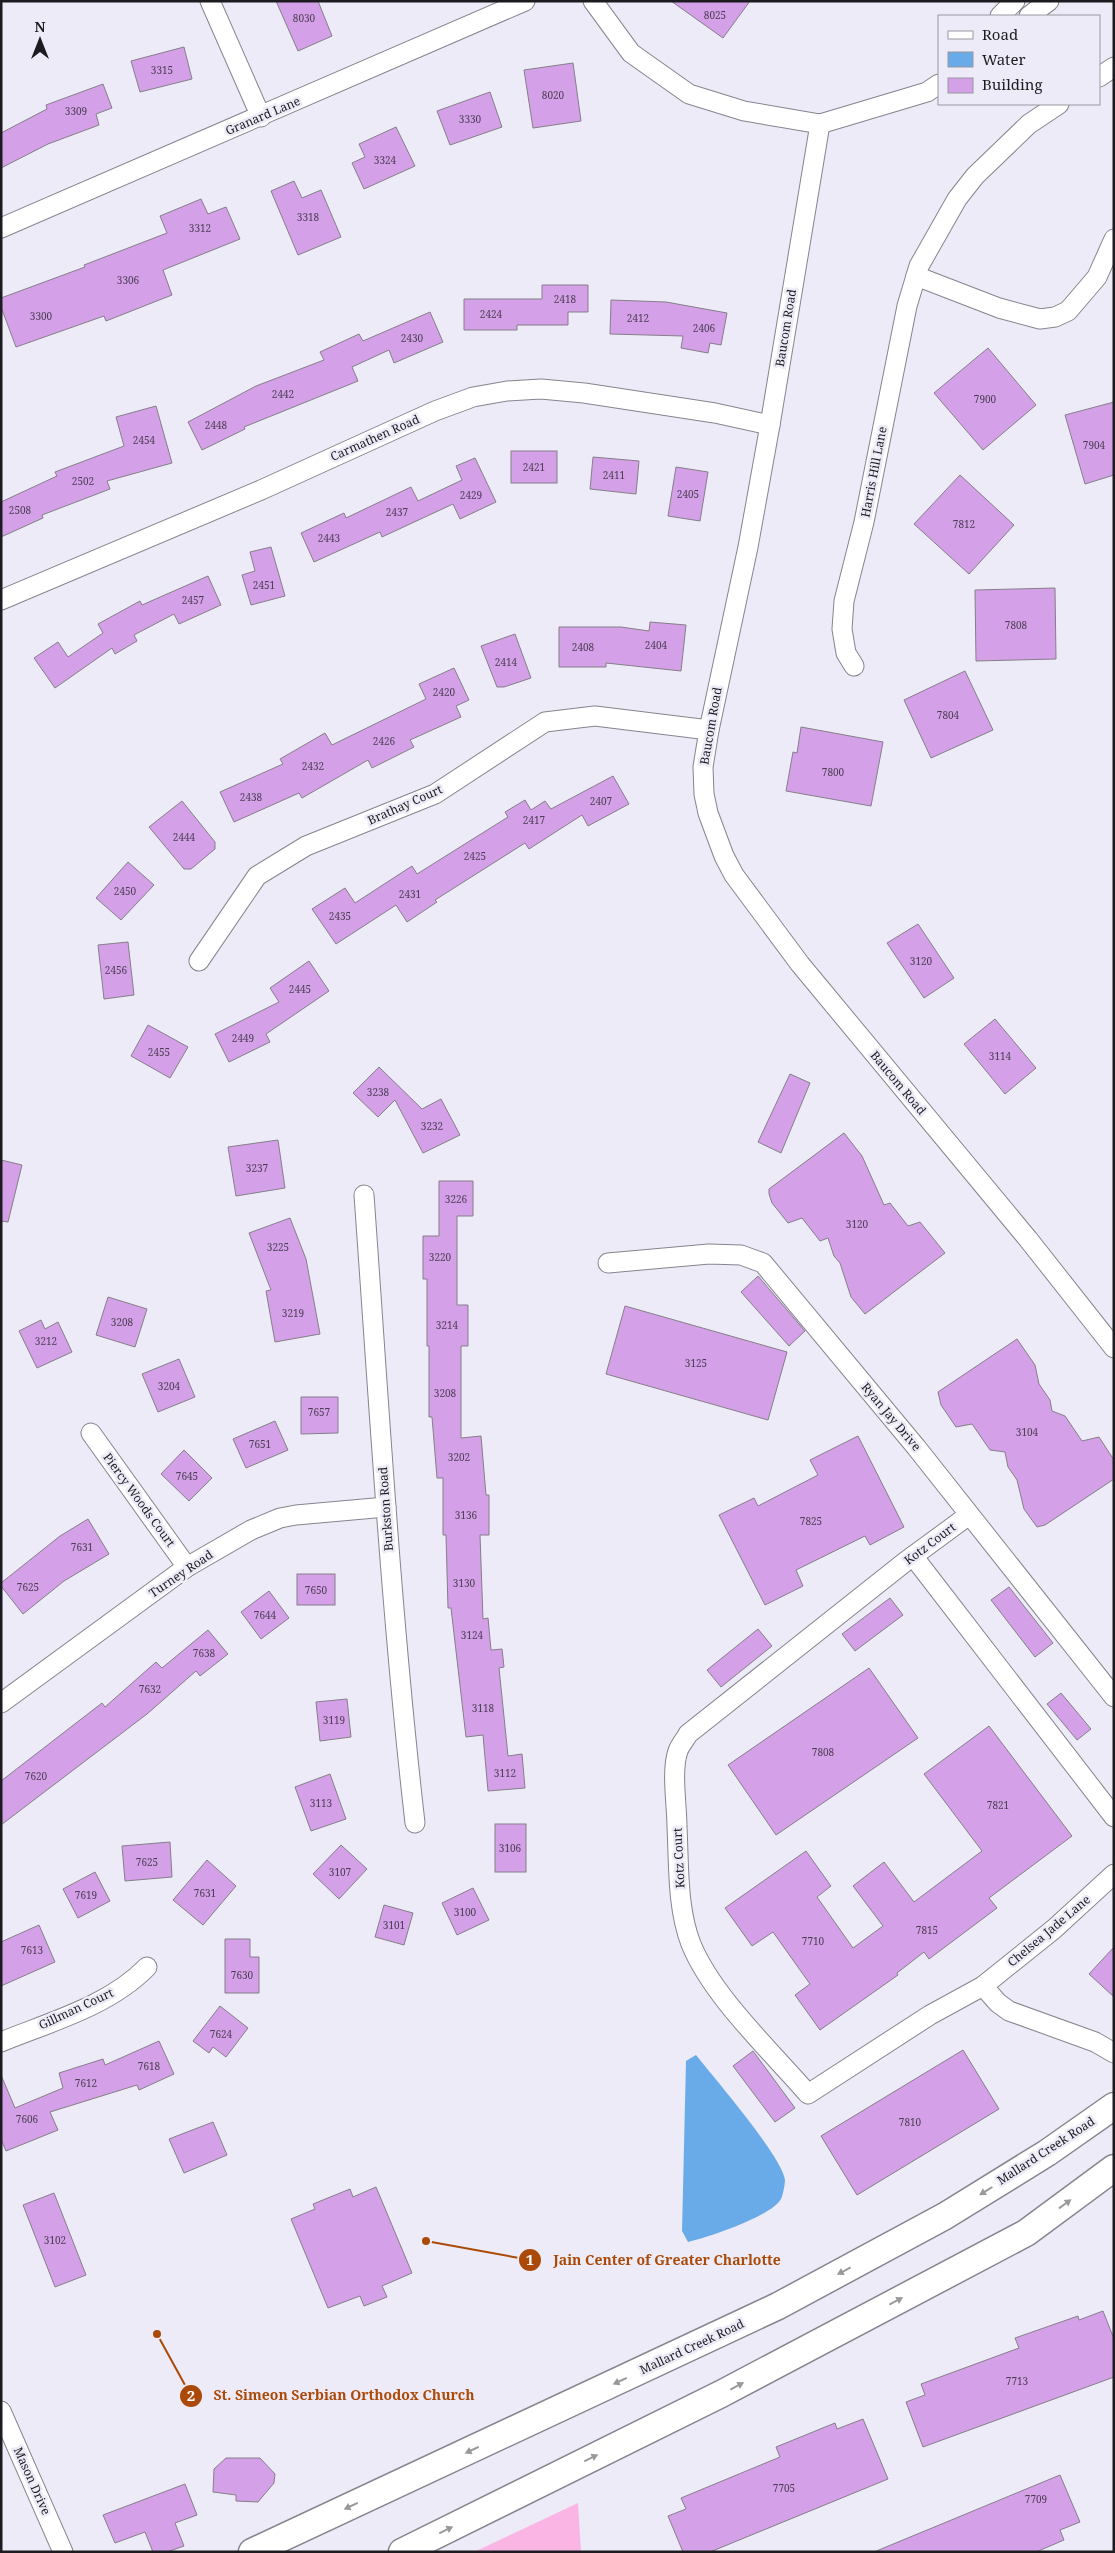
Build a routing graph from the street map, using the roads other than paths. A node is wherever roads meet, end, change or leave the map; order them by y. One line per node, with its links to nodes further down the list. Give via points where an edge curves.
1 (210, 1): 12 (street)
2 (525, 1): 12 (street, Granard Lane)
3 (593, 1): 13 (street, via 631,53 689,94 744,111)
4 (1015, 1): 6 (street)
5 (1048, 1): 7 (street)
6 (1001, 15)
7 (1030, 15)
8 (1114, 67): 9 (street)
9 (1100, 76)
10 (935, 86): 13 (street)
11 (1058, 105): 16 (street, Harris Hill Lane, via 1029,124 975,176 957,199)
12 (261, 117): 14 (street, Granard Lane)
13 (820, 124): 17 (street, Baucom Road)
14 (1, 228)
15 (1114, 239): 16 (street, via 1097,277 1068,311 1056,317 1040,319 1007,310)
16 (916, 276): 19 (street, Harris Hill Lane, via 844,601 842,629 846,654)
17 (770, 425): 18 (street, Carmathen Road, via 715,413 584,393 507,391 472,397 435,410 261,490); 20 (street, Baucom Road)
18 (1, 600)
19 (854, 666)
20 (709, 730): 21 (street, Brathay Court, via 595,716 545,722 435,794 306,846 257,876); 24 (street, Baucom Road, via 703,767 704,794 708,813 734,875 800,964)
21 (199, 961)
22 (364, 1195): 26 (street, Burkston Road)
23 (608, 1262): 27 (street, Ryan Jay Drive, via 709,1254 741,1255 763,1263)
24 (1114, 1348)
25 (91, 1433): 29 (street, Piercy Woods Court)
26 (386, 1507): 29 (street, Turney Road, via 280,1518 251,1530); 33 (street, Burkston Road)
27 (969, 1514): 28 (street, Kotz Court); 30 (street, Ryan Jay Drive)
28 (913, 1556): 32 (street); 36 (street, Kotz Court, via 688,1734 678,1752 676,1782 679,1877 685,1920 691,1944 706,1972 738,2015 808,2094 930,2016)
29 (187, 1567): 31 (street, Turney Road)
30 (1114, 1697)
31 (1, 1702)
32 (1114, 1817)
33 (415, 1823)
34 (1114, 1874): 36 (street, Chelsea Jade Lane, via 1054,1930)
35 (147, 1967): 37 (street, Gillman Court, via 135,1979 101,2000)
36 (984, 1986): 38 (street, via 1009,2011 1094,2042)
37 (1, 2042)
38 (1114, 2053)
39 (1114, 2106): 43 (main road, Mallard Creek Road, one-way to 43, via 945,2216 778,2306)
40 (1114, 2168): 44 (main road, one-way to 40, via 721,2394 1026,2233)
41 (1, 2411): 42 (street, Mason Drive)
42 (63, 2552)
43 (252, 2552)
44 (402, 2552)

